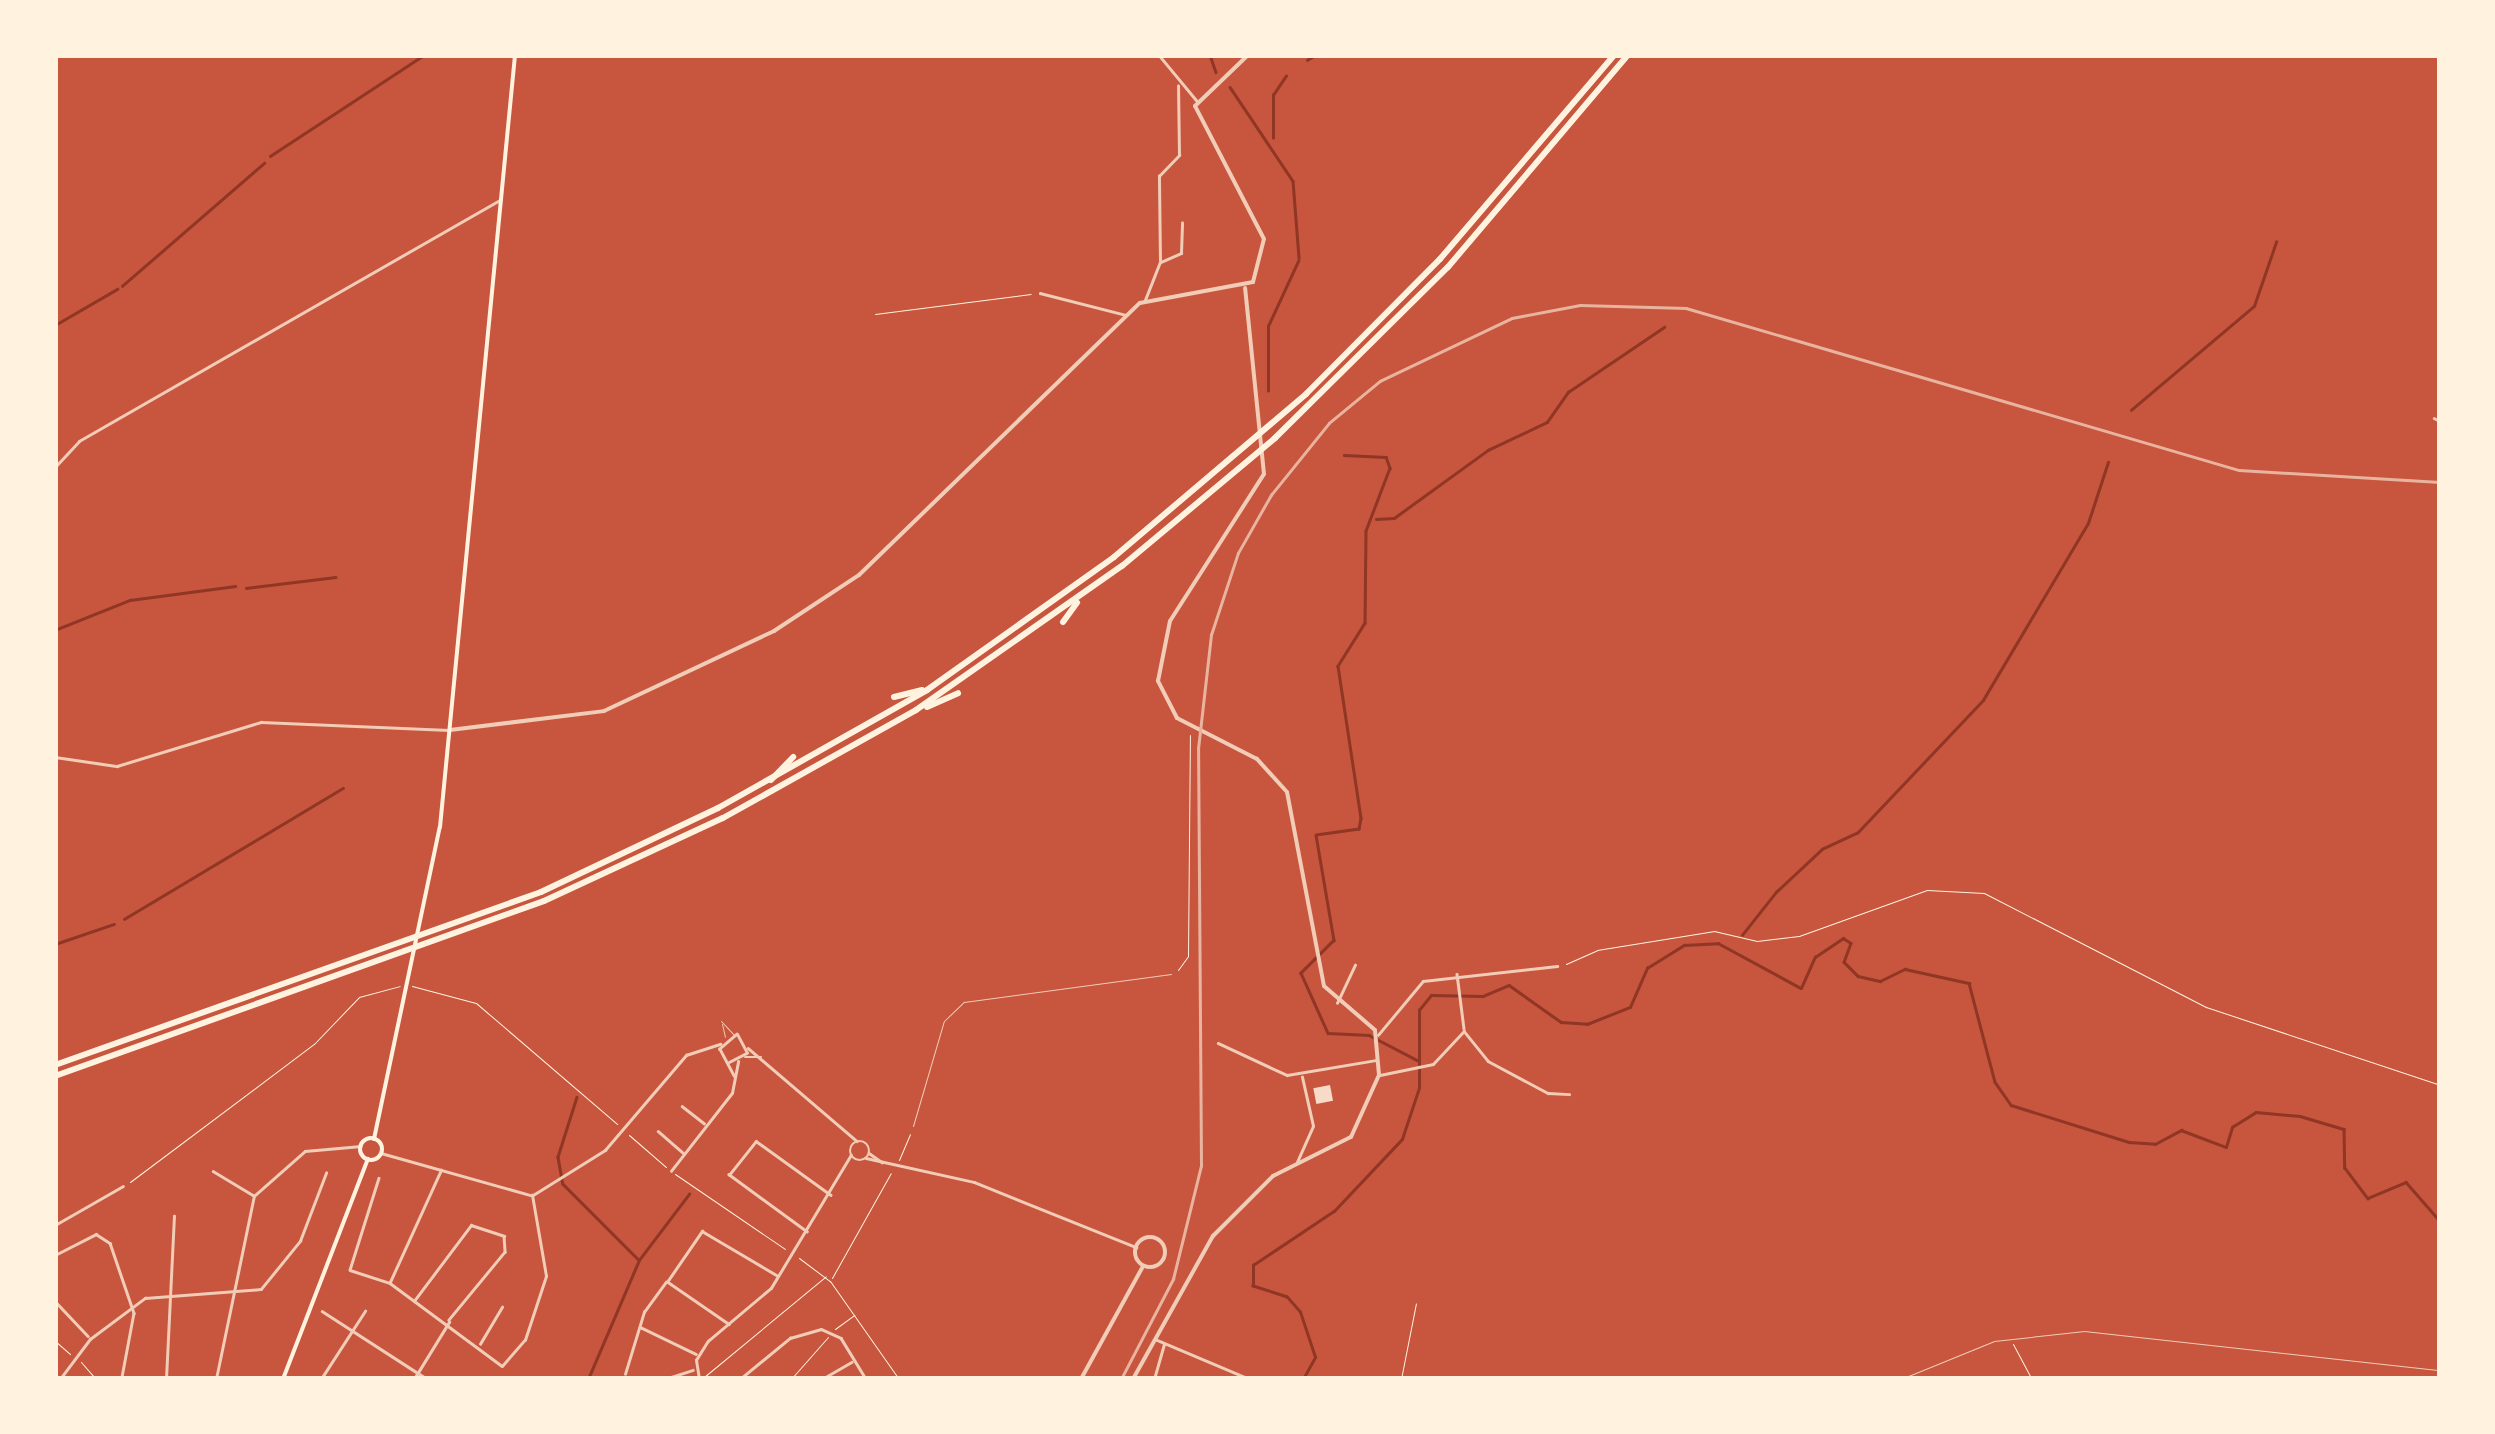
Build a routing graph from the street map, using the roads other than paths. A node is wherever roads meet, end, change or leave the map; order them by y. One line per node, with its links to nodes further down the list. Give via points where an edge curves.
1 (514, 55): 8 (main road)
2 (1159, 55): 6 (street)
3 (1248, 55): 7 (street)
4 (1614, 55): 20 (highway, via 1428,272 1274,424 1069,591)
5 (1628, 55): 18 (highway, via 1448,267 1275,438)
6 (1178, 86): 7 (street); 10 (street, via 1180,154 1158,176)
7 (1196, 101): 11 (street, via 1264,240 1263,267)
8 (501, 199): 17 (street, via 79,440); 24 (main road)
9 (1182, 223): 10 (street, via 1184,249)
10 (1160, 262): 13 (street)
11 (1245, 288): 13 (street); 32 (street, via 1265,468 1170,621 1156,662 1166,702 1191,728 1257,759 1287,792 1317,960)
12 (1040, 293): 14 (street)
13 (1144, 301): 14 (street)
14 (1129, 316): 24 (street, via 824,602 604,711)
15 (2434, 418): 16 (street)
16 (2440, 421)
17 (55, 466)
18 (1080, 597): 19 (highway); 23 (highway)
19 (1063, 622)
20 (927, 690): 22 (highway); 27 (highway)
21 (958, 693): 23 (highway)
22 (894, 697)
23 (916, 710): 49 (highway, via 750,804 560,894)
24 (450, 730): 25 (street, via 261,722 92,769); 58 (main road, via 416,971)
25 (55, 757)
26 (793, 757): 27 (highway)
27 (770, 781): 47 (highway, via 494,911)
28 (1355, 966): 32 (street)
29 (1557, 966): 31 (street)
30 (1171, 974): 55 (lane, via 964,1002 944,1021)
31 (1457, 974): 33 (street); 35 (street, via 1413,986)
32 (1337, 1003): 35 (street)
33 (1464, 1031): 48 (street, via 1424,1068); 52 (street, via 1488,1061 1548,1093)
34 (733, 1034): 36 (street); 36 (lane, via 721,1021); 40 (street)
35 (1378, 1035): 44 (street)
36 (725, 1037): 38 (street)
37 (1218, 1043): 50 (street, via 1266,1070)
38 (720, 1044): 39 (street); 41 (street)
39 (704, 1048): 41 (street); 78 (street, via 686,1056 624,1130)
40 (748, 1048): 42 (street); 43 (street)
41 (720, 1053): 45 (street)
42 (745, 1057): 43 (street); 46 (street)
43 (763, 1057): 57 (street)
44 (1377, 1060): 48 (street); 50 (street)
45 (730, 1062): 46 (street); 51 (street)
46 (738, 1062): 51 (street)
47 (55, 1065)
48 (1380, 1075): 69 (street, via 1351,1137)
49 (55, 1076)
50 (1301, 1076): 69 (street, via 1313,1126)
51 (734, 1077): 54 (street)
52 (1569, 1094)
53 (682, 1106): 54 (street)
54 (706, 1126): 63 (street)
55 (914, 1126)
56 (658, 1131): 63 (street)
57 (844, 1132): 59 (street); 61 (street)
58 (374, 1139): 60 (main road); 62 (main road)
59 (857, 1142): 61 (street); 64 (street)
60 (361, 1146): 67 (main road); 79 (street, via 305,1151)
61 (851, 1147): 65 (street)
62 (381, 1153): 67 (main road); 71 (street)
63 (684, 1153): 73 (street)
64 (869, 1153): 66 (street); 70 (street)
65 (850, 1155): 68 (street); 74 (street)
66 (866, 1158): 68 (street); 70 (street)
67 (368, 1160): 117 (main road)
68 (858, 1160): 74 (street)
69 (1297, 1162): 103 (street, via 1237,1209 1198,1261)
70 (883, 1164): 84 (street, via 974,1182)
71 (441, 1170): 78 (street); 89 (street)
72 (213, 1171): 79 (street)
73 (671, 1171)
74 (847, 1171): 80 (street)
75 (326, 1173): 91 (street, via 278,1272 254,1292)
76 (379, 1178): 89 (street, via 350,1270)
77 (123, 1186): 82 (street)
78 (532, 1195): 105 (street, via 547,1257 534,1320 506,1366)
79 (254, 1196): 91 (street)
80 (832, 1196): 83 (street); 83 (street, via 756,1141 730,1175)
81 (174, 1216): 90 (street)
82 (55, 1225)
83 (807, 1232): 87 (street)
84 (1136, 1247): 86 (street); 86 (street, via 1150,1237 1165,1248 1158,1266)
85 (55, 1255): 94 (street, via 102,1235)
86 (1143, 1266): 129 (street)
87 (778, 1277): 88 (street, via 702,1231); 99 (street)
88 (667, 1282): 99 (street); 100 (street)
89 (390, 1283): 93 (street)
90 (175, 1290): 91 (street); 94 (street); 115 (street)
91 (237, 1290): 116 (street)
92 (55, 1300): 102 (street)
93 (414, 1302): 98 (street); 98 (street, via 471,1225 501,1234 504,1252)
94 (130, 1306): 102 (street); 113 (street, via 134,1341)
95 (502, 1307): 105 (street)
96 (322, 1310): 101 (street)
97 (365, 1311): 101 (street)
98 (448, 1322): 105 (street); 108 (street)
99 (730, 1324): 106 (street)
100 (639, 1326): 106 (street); 112 (street)
101 (355, 1328): 108 (street); 118 (street)
102 (90, 1339): 114 (street)
103 (1156, 1340): 104 (street); 130 (street)
104 (1164, 1343): 131 (street); 132 (street)
105 (479, 1345)
106 (698, 1355): 109 (street)
107 (852, 1361): 111 (street, via 830,1331 807,1329); 127 (street); 128 (street)
108 (419, 1370): 119 (street); 120 (street)
109 (695, 1370): 123 (street); 124 (street)
110 (2440, 1370): 133 (lane, via 2358,1368 2169,1333 2009,1337)
111 (748, 1373): 125 (street); 126 (street)
112 (625, 1374): 121 (street); 122 (street)
113 (122, 1377)
114 (60, 1379)
115 (166, 1379)
116 (216, 1379)
117 (283, 1379)
118 (321, 1379)
119 (414, 1379)
120 (427, 1379)
121 (620, 1379)
122 (630, 1379)
123 (665, 1379)
124 (700, 1379)
125 (740, 1379)
126 (752, 1379)
127 (822, 1379)
128 (866, 1379)
129 (1081, 1379)
130 (1133, 1379)
131 (1154, 1379)
132 (1250, 1379)
133 (1902, 1379)

